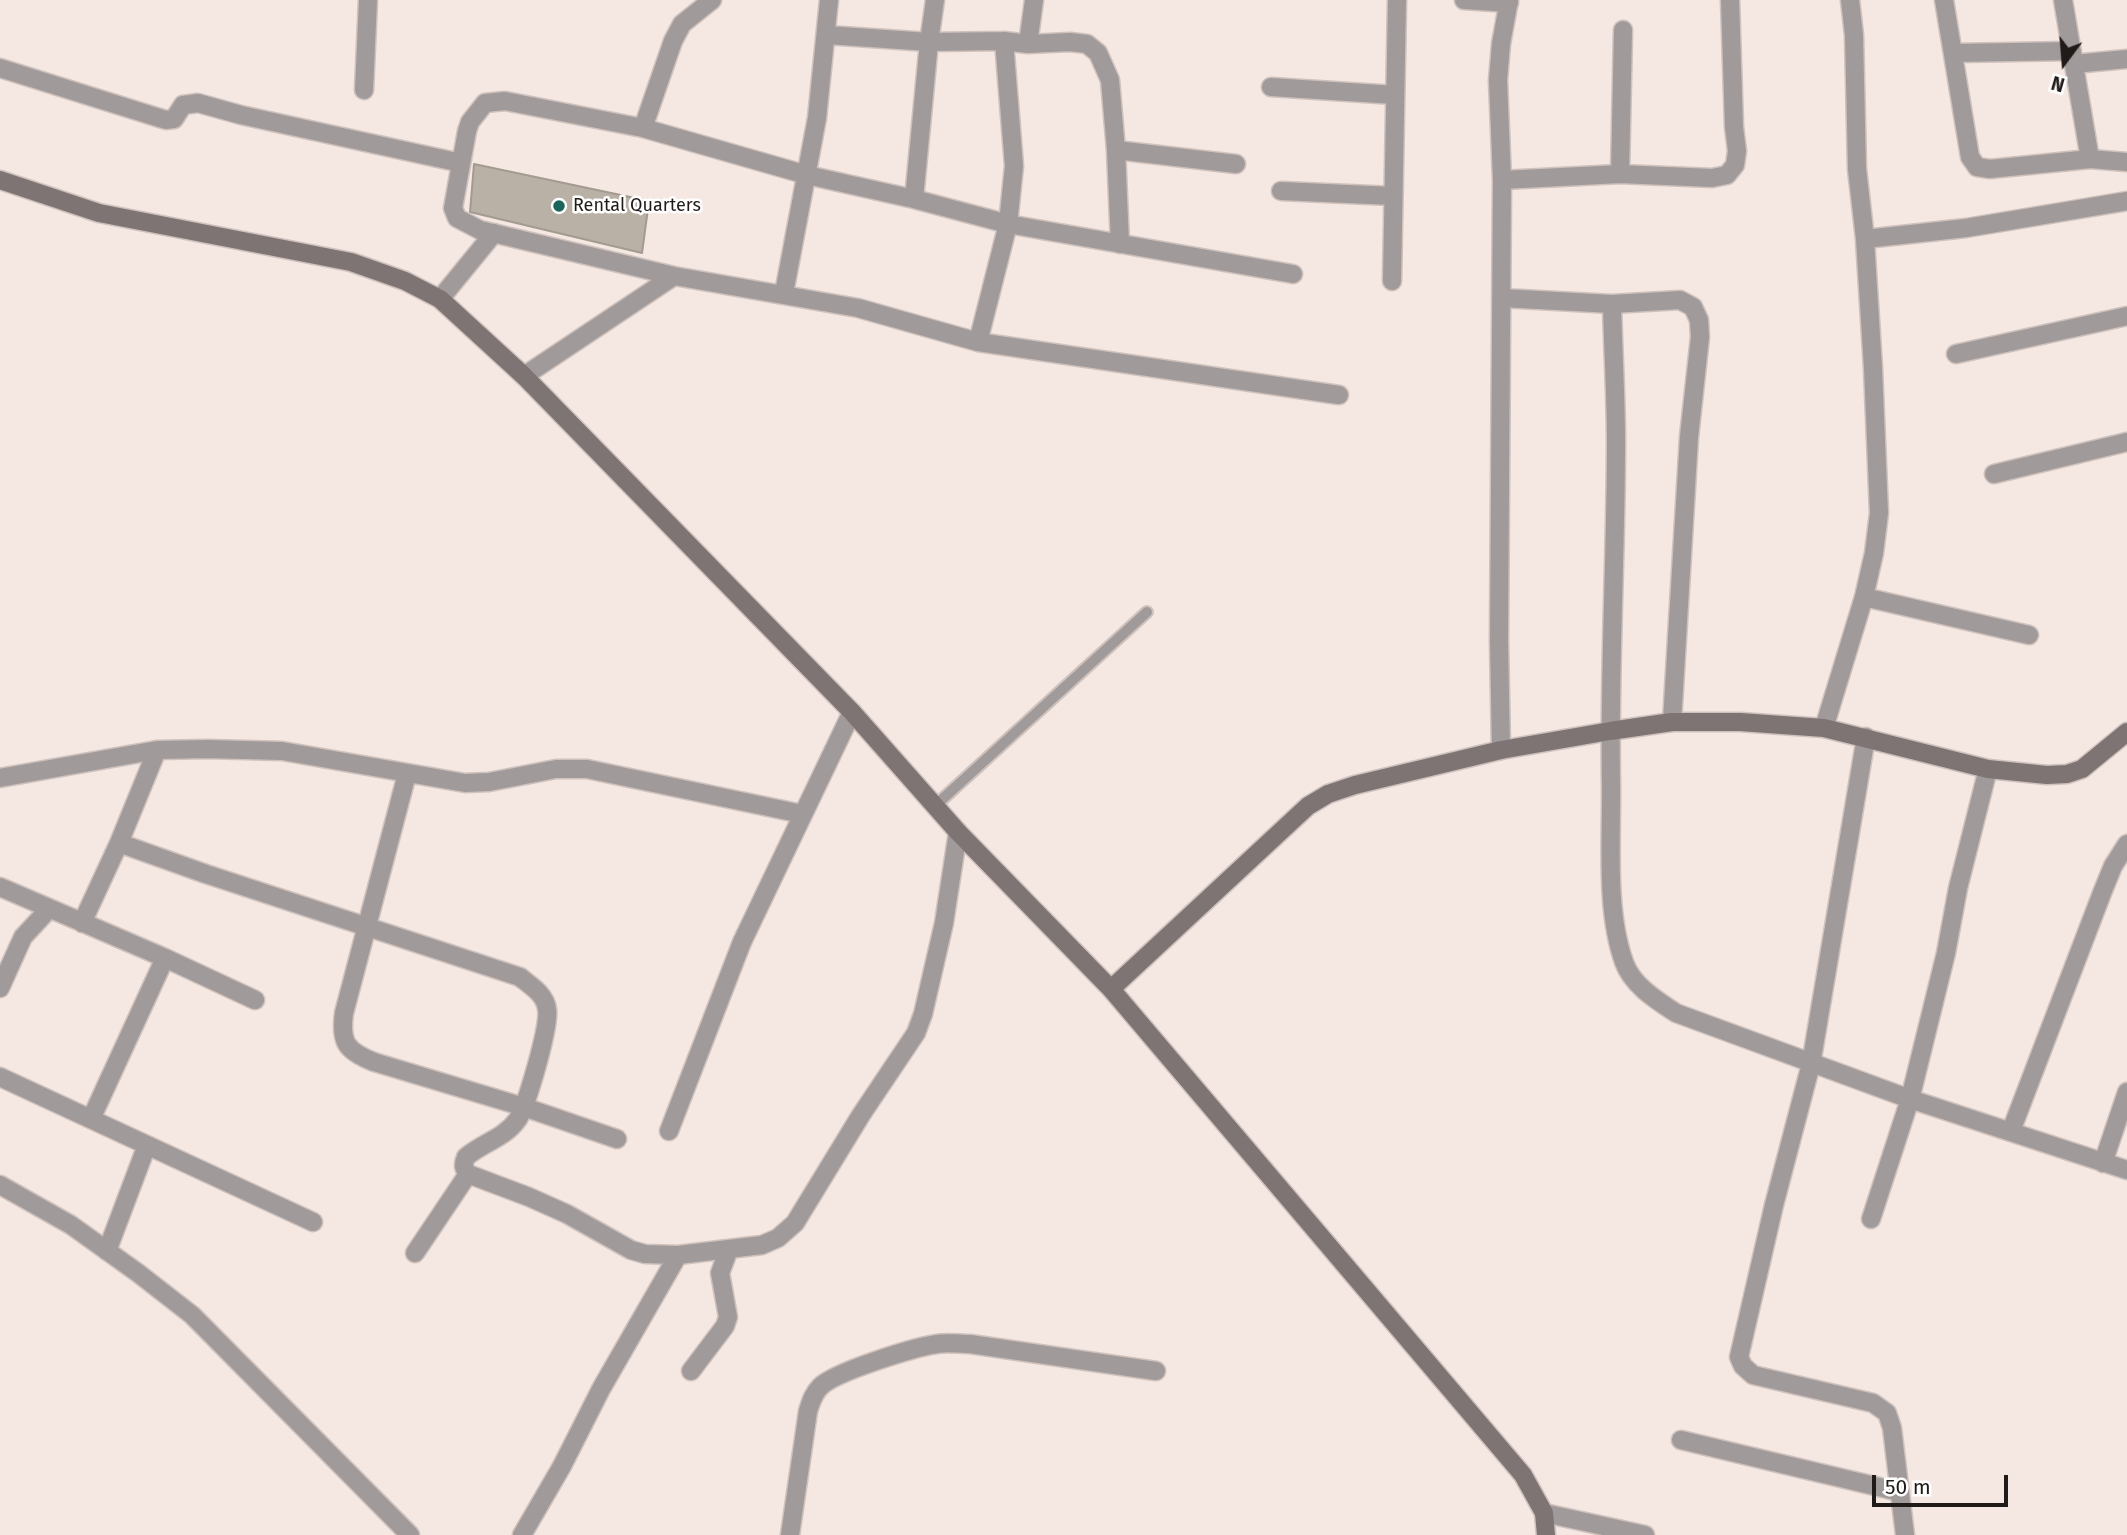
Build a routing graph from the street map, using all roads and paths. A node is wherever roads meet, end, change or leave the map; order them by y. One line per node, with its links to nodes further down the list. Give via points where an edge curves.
1 (368, 0): 23 (street)
2 (712, 0): 25 (street, via 682,24)
3 (830, 0): 14 (street)
4 (935, 0): 16 (street)
5 (1034, 0): 17 (street)
6 (1397, 0): 24 (street)
7 (1464, 0): 12 (street)
8 (1730, 0): 31 (street, via 1735,165 1727,175 1712,178)
9 (1850, 0): 41 (street, via 1857,169)
10 (1944, 0): 18 (street)
11 (2063, 0): 19 (street)
12 (1509, 2): 34 (street, via 1499,62)
13 (1623, 30): 31 (street)
14 (827, 35): 16 (street); 32 (street)
15 (1004, 41): 16 (street); 17 (street); 39 (street, via 1014,166)
16 (929, 42): 37 (street)
17 (1028, 44): 26 (street, via 1087,44 1098,53 1110,80)
18 (1954, 53): 19 (street); 27 (street, via 1970,157 1977,167)
19 (2073, 58): 20 (street); 27 (street)
20 (2127, 59)
21 (0, 68): 29 (street, via 166,120 174,118 183,105 198,103)
22 (1271, 87): 24 (street)
23 (363, 90)
24 (1395, 95): 36 (street)
25 (643, 128): 29 (street, via 492,101 479,108 470,122); 32 (street)
26 (1116, 150): 30 (street); 42 (street)
27 (2090, 159): 28 (street)
28 (2127, 162)
29 (461, 163): 40 (street, via 453,208 457,218)
30 (1236, 164)
31 (1620, 174): 34 (street)
32 (807, 175): 37 (street); 46 (street)
33 (0, 180): 48 (street, via 99,213 351,262)
34 (1502, 180): 47 (street)
35 (1281, 191): 36 (street)
36 (1394, 196): 45 (street)
37 (914, 199): 39 (street)
38 (2127, 201): 41 (street, via 1966,228)
39 (1008, 225): 42 (street); 51 (street)
40 (494, 233): 44 (street); 48 (street)
41 (1866, 239): 57 (street, via 1879,513)
42 (1119, 244): 43 (street)
43 (1293, 274)
44 (674, 276): 46 (street); 53 (street)
45 (1392, 281)
46 (784, 293): 51 (street, via 858,308)
47 (1502, 298): 49 (street); 67 (street)
48 (440, 299): 53 (street)
49 (1612, 304): 61 (street, via 1680,300 1693,307 1699,320); 63 (street, via 1616,441)
50 (2127, 316): 52 (street)
51 (978, 342): 54 (street)
52 (1956, 354)
53 (524, 376): 60 (street)
54 (1339, 395)
55 (2127, 442): 56 (street)
56 (1994, 474)
57 (1864, 597): 59 (street); 62 (street)
58 (1147, 612): 71 (lane)
59 (2029, 635)
60 (852, 712): 71 (street); 72 (street)
61 (1672, 722): 62 (street); 63 (street)
62 (1824, 728): 65 (street)
63 (1610, 730): 67 (street); 84 (street, via 1612,893 1624,963 1637,983 1676,1013)
64 (2127, 732): 68 (street, via 2082,769 2067,774)
65 (1866, 737): 68 (street); 84 (street)
66 (157, 750): 69 (street, via 282,751); 70 (street); 74 (street)
67 (1494, 752): 82 (street, via 1355,785 1308,806)
68 (1988, 769): 87 (street)
69 (407, 774): 72 (street, via 465,783 556,769 587,769); 79 (street)
70 (0, 778)
71 (936, 805): 73 (street)
72 (802, 814): 90 (street, via 741,942)
73 (958, 832): 82 (street); 100 (street, via 944,923 916,1033 794,1223 762,1245)
74 (119, 843): 78 (street); 79 (street)
75 (2127, 844): 91 (street, via 2113,866)
76 (0, 887): 77 (street)
77 (49, 909): 78 (street); 81 (street, via 23,937)
78 (82, 923): 80 (street)
79 (368, 926): 88 (street, via 520,977 539,992 547,1008 547,1026); 88 (street, via 342,1028 345,1043 355,1055)
80 (165, 958): 83 (street); 89 (street)
81 (0, 988)
82 (1111, 989): 108 (street, via 1523,1475)
83 (255, 1000)
84 (1811, 1064): 87 (street); 107 (street, via 1739,1357 1753,1375 1873,1404 1887,1413)
85 (0, 1077): 89 (street)
86 (2127, 1092): 94 (street)
87 (1910, 1098): 91 (street); 98 (street)
88 (524, 1107): 92 (street); 96 (street, via 508,1130 466,1157 463,1164)
89 (92, 1119): 93 (street)
90 (669, 1131)
91 (2011, 1131): 94 (street)
92 (617, 1139)
93 (147, 1145): 99 (street); 101 (street)
94 (2103, 1163): 95 (street)
95 (2127, 1170)
96 (468, 1174): 102 (street); 103 (street, via 566,1214 631,1250)
97 (0, 1185): 101 (street)
98 (1871, 1219)
99 (313, 1222)
100 (729, 1249): 103 (street); 104 (street, via 720,1273 728,1317)
101 (107, 1251): 109 (street, via 192,1315)
102 (415, 1253)
103 (678, 1255): 110 (street)
104 (691, 1371)
105 (1156, 1371): 111 (street, via 939,1343 834,1378 813,1395 808,1411)
106 (1681, 1440): 107 (street)
107 (1900, 1492): 114 (street)
108 (1544, 1513): 112 (street); 113 (street)
109 (410, 1535)
110 (522, 1535)
111 (790, 1535)
112 (1546, 1535)
113 (1644, 1535)
114 (1905, 1535)

